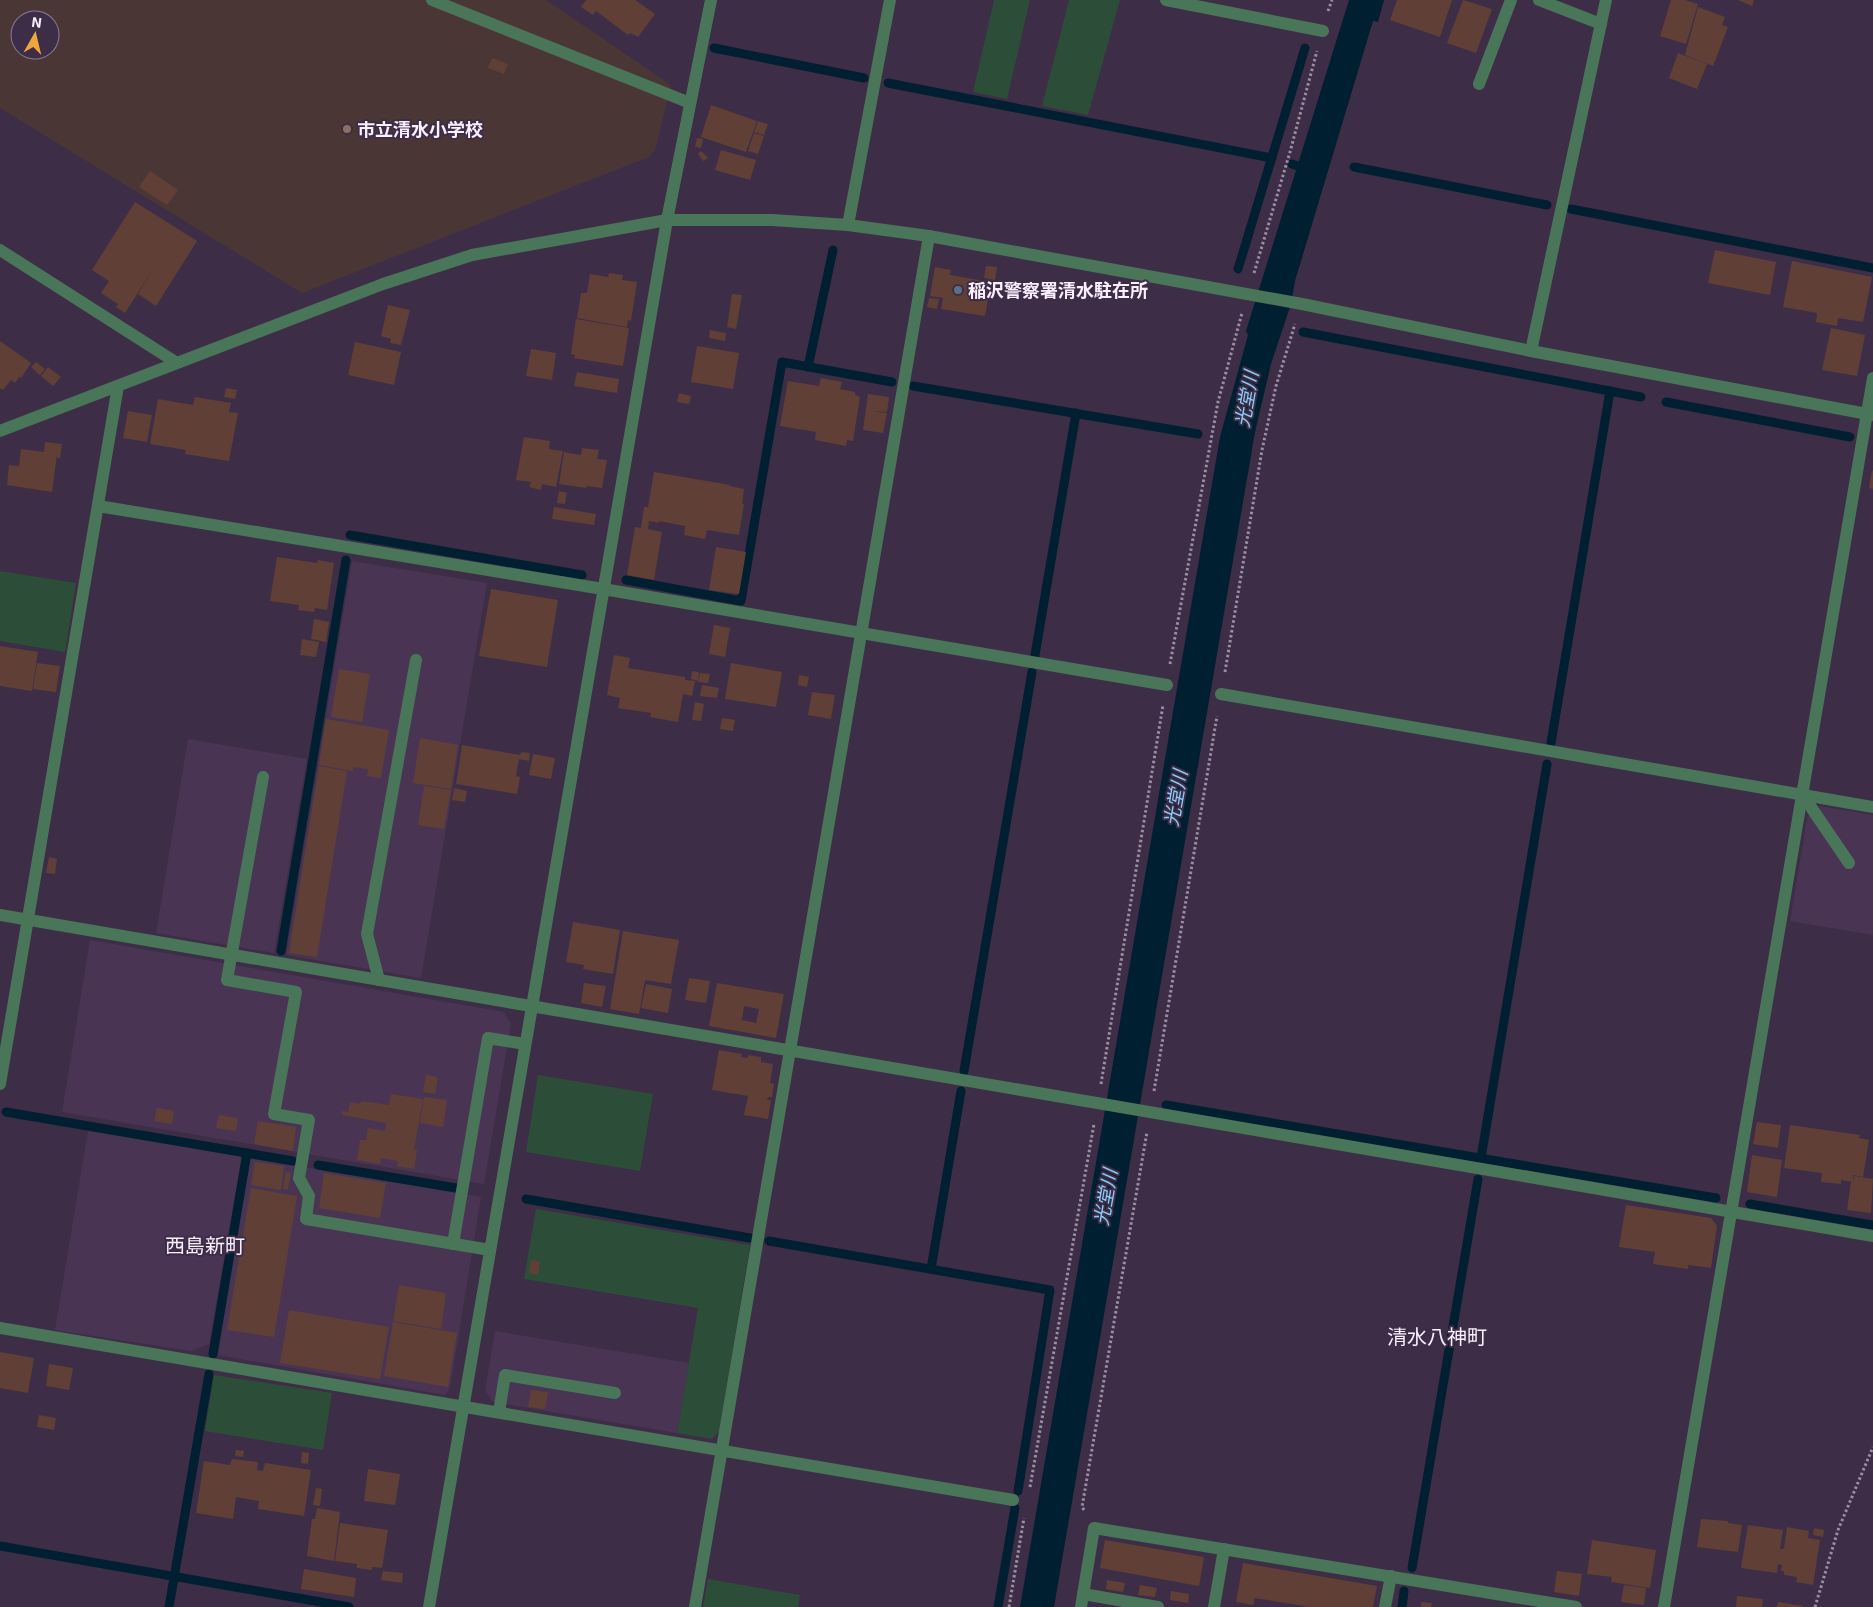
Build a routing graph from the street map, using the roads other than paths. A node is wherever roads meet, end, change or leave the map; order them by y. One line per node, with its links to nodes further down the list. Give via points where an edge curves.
1 (432, 0): 11 (street)
2 (711, 0): 11 (street)
3 (890, 0): 13 (street)
4 (1166, 0): 9 (street)
5 (1511, 0): 10 (street)
6 (1539, 0): 8 (street)
7 (1606, 0): 8 (street)
8 (1601, 24): 16 (street)
9 (1323, 32)
10 (1479, 84)
11 (690, 103): 12 (street)
12 (667, 220): 13 (street, via 772,220); 17 (street, via 472,255 383,284); 23 (street)
13 (848, 225): 14 (street)
14 (929, 236): 16 (street, via 1302,304); 24 (street)
15 (0, 250): 17 (street)
16 (1531, 351): 20 (street)
17 (178, 363): 19 (street)
18 (1873, 378): 20 (street)
19 (118, 386): 21 (street); 22 (street)
20 (1870, 414): 29 (street)
21 (0, 431)
22 (98, 506): 23 (street); 33 (street)
23 (603, 589): 24 (street); 36 (street)
24 (861, 633): 26 (street); 38 (street)
25 (416, 660): 35 (street, via 367,934)
26 (1167, 685)
27 (1221, 694): 29 (street)
28 (263, 777): 34 (street)
29 (1802, 794): 30 (street); 31 (street); 40 (street)
30 (1873, 807)
31 (1849, 863)
32 (0, 916): 33 (street)
33 (28, 920): 34 (street); 39 (street)
34 (232, 955): 35 (street); 42 (street, via 227,980 296,992 274,1114 309,1120 299,1178 309,1196 306,1219)
35 (379, 980): 36 (street)
36 (532, 1006): 37 (street); 38 (street)
37 (525, 1044): 42 (street, via 488,1038); 43 (street)
38 (790, 1050): 40 (street); 48 (street)
39 (0, 1084)
40 (1731, 1212): 41 (street); 59 (street)
41 (1873, 1236)
42 (453, 1244): 43 (street)
43 (490, 1250): 46 (street)
44 (0, 1328): 46 (street)
45 (615, 1393): 47 (street, via 505,1375)
46 (464, 1406): 47 (street); 53 (street)
47 (500, 1412): 48 (street)
48 (722, 1450): 49 (street); 54 (street)
49 (1013, 1500)
50 (1224, 1549): 51 (street); 52 (street, via 1094,1528); 56 (street)
51 (1391, 1576): 57 (street); 58 (street)
52 (1082, 1601): 55 (street)
53 (429, 1607)
54 (695, 1607)
55 (1158, 1607)
56 (1214, 1607)
57 (1385, 1607)
58 (1576, 1607)
59 (1664, 1607)

